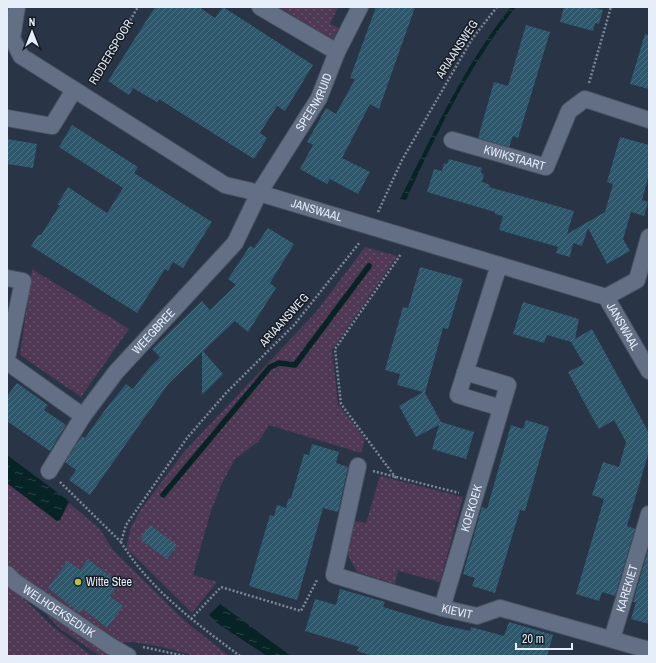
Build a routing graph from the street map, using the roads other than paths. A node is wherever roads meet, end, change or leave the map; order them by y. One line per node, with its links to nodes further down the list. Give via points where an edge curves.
1 (17, 7): 5 (street, JANSWAAL, via 12,38 21,56)
2 (260, 7): 4 (street)
3 (360, 7): 4 (street, SPEENKRUID)
4 (337, 52): 9 (street, SPEENKRUID, via 319,98)
5 (79, 93): 6 (street, via 52,126); 9 (street, JANSWAAL, via 225,185)
6 (7, 118)
7 (649, 120): 8 (street, KWIKSTAART, via 585,99 569,111 546,167)
8 (452, 140)
9 (259, 193): 11 (street, JANSWAAL); 19 (street, WEEGBREE, via 235,244 116,372)
10 (649, 237): 13 (street, via 637,280)
11 (499, 265): 13 (street, JANSWAAL); 17 (street)
12 (7, 278): 14 (street, via 23,281)
13 (606, 297): 16 (street, JANSWAAL)
14 (7, 358)
15 (7, 362): 19 (street)
16 (649, 371)
17 (465, 372): 18 (street, via 458,395); 18 (street, KOEKOEK, via 508,384)
18 (501, 408): 24 (street, KOEKOEK)
19 (83, 416): 21 (street, WEEGBREE)
20 (358, 466): 24 (street, KIEVIT, via 334,575)
21 (49, 471)
22 (649, 514): 25 (street, KAREKIET)
23 (7, 574): 27 (street, WELHOEKSEDIJK, via 15,582)
24 (442, 608): 25 (street, KIEVIT, via 477,616 500,608)
25 (612, 639): 26 (street, KIEVIT)
26 (649, 650)
27 (128, 656)

